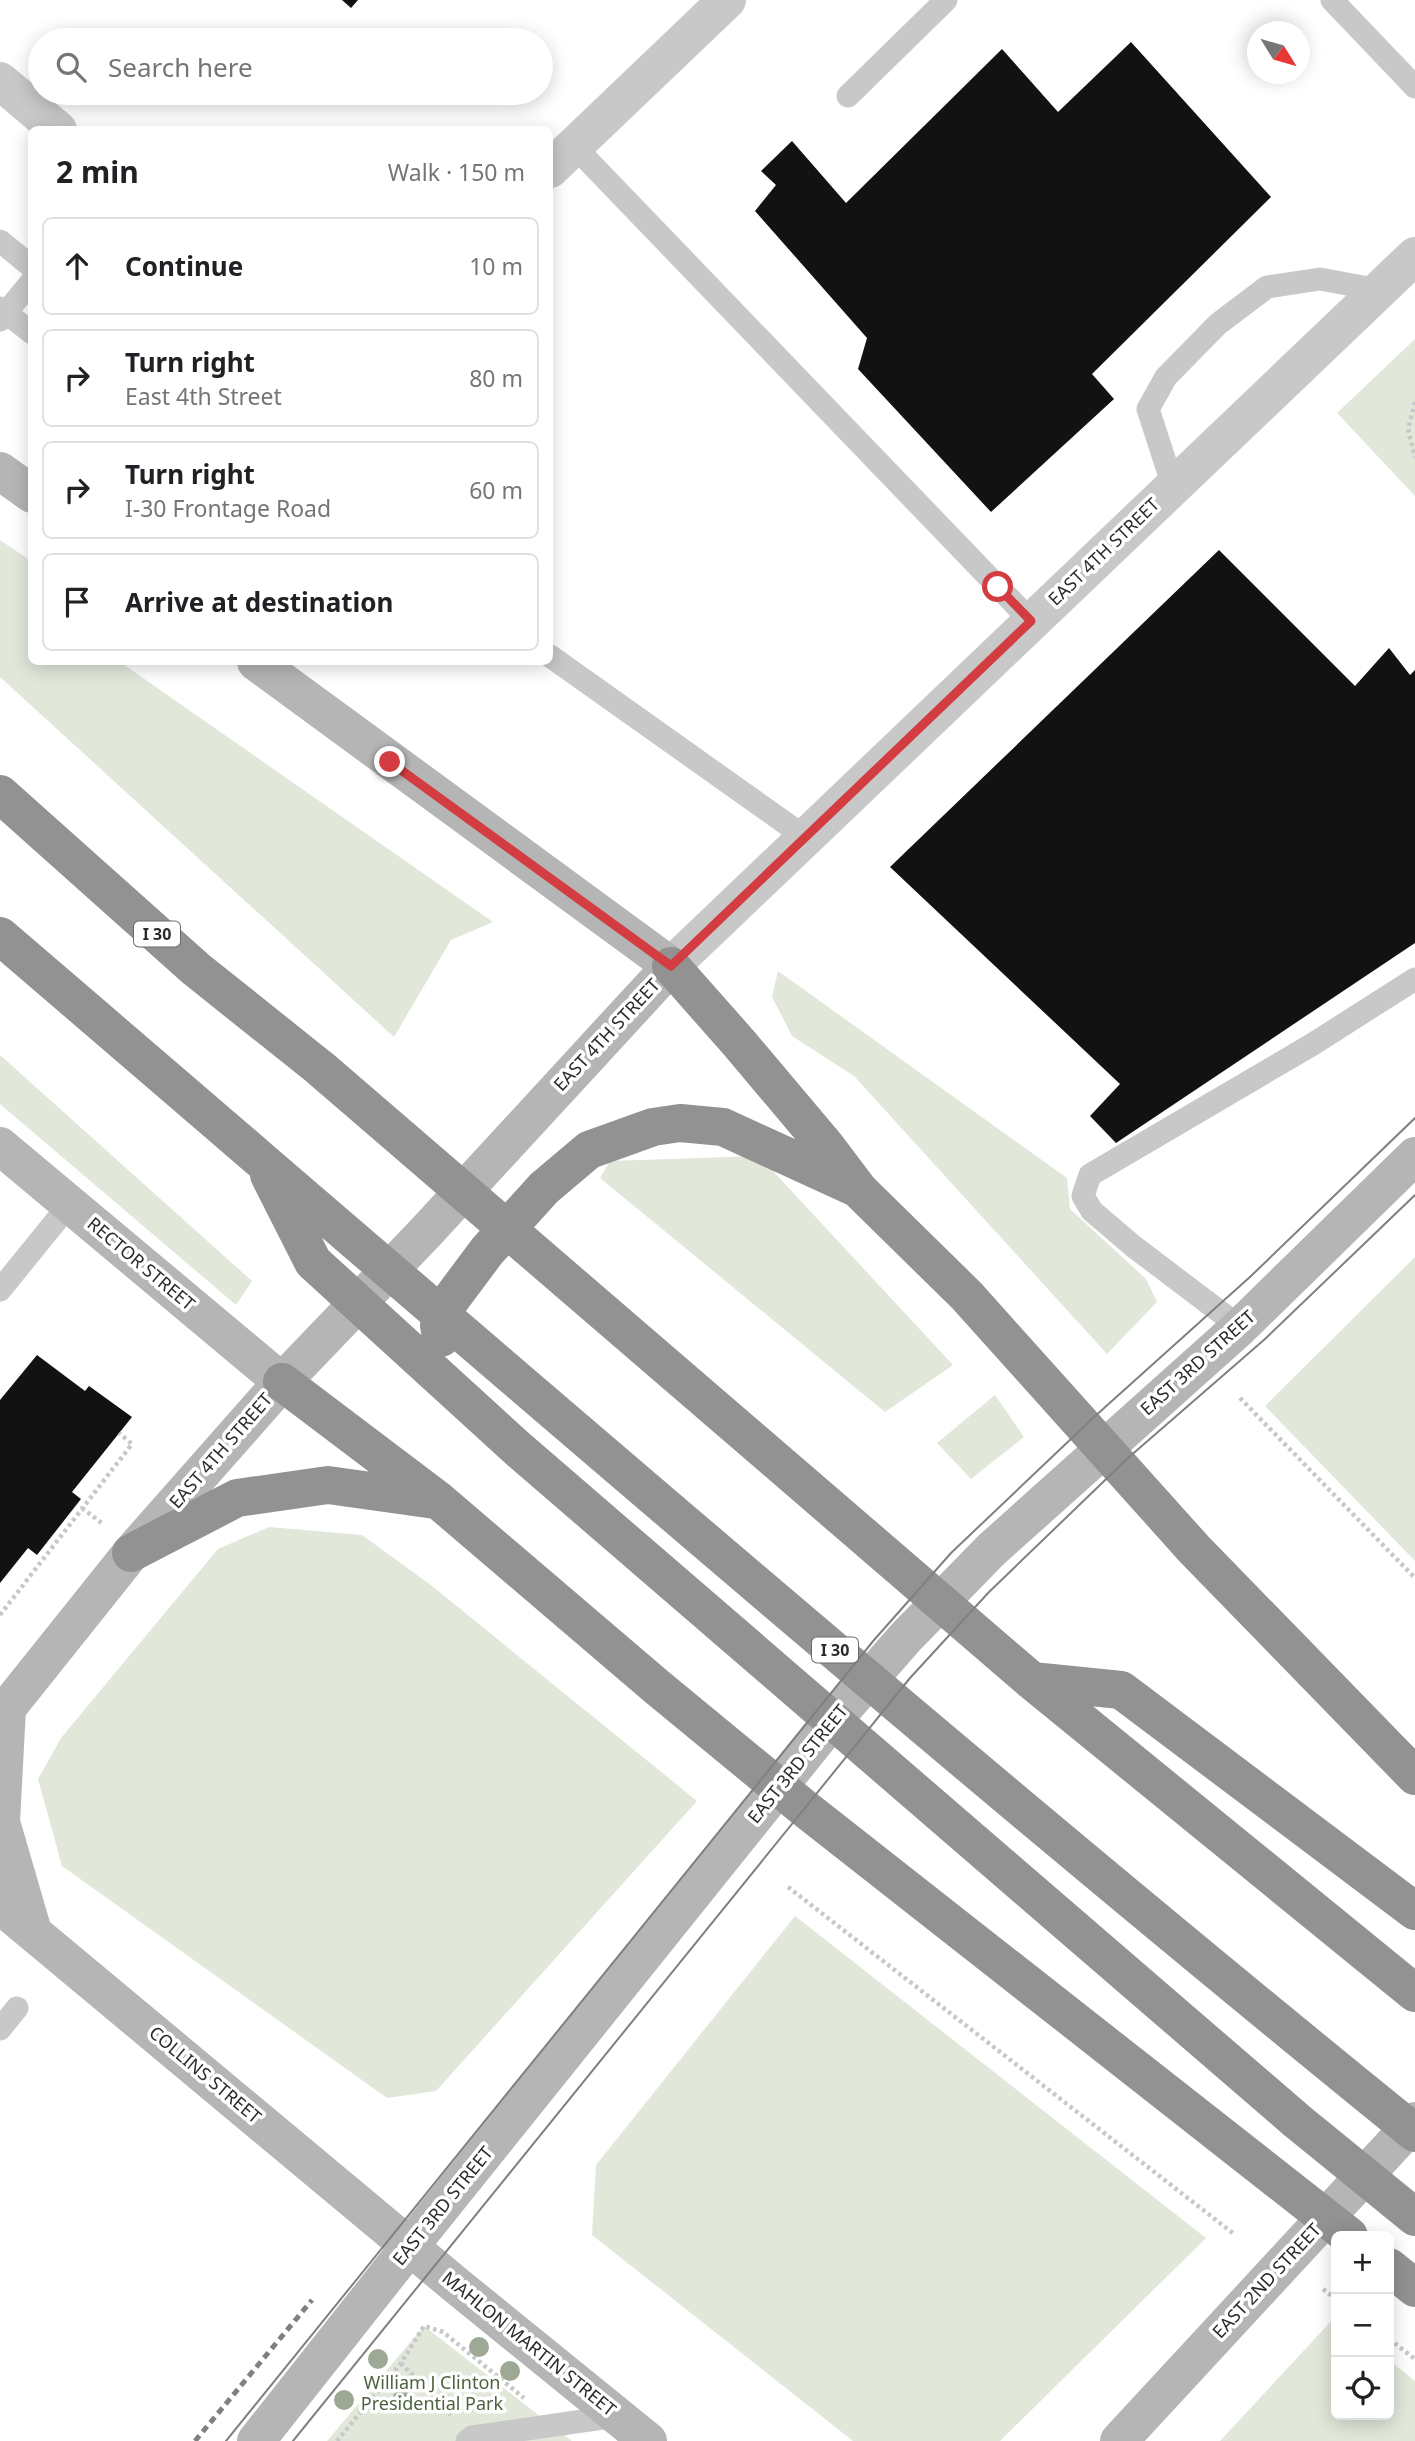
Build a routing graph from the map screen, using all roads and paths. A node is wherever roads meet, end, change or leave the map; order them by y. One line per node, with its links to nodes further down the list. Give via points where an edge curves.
1 (727, 0): 10 (street)
2 (946, 0): 6 (lane)
3 (1332, 0): 5 (lane)
4 (0, 81): 8 (street)
5 (1415, 87)
6 (848, 96)
7 (28, 105): 9 (street)
8 (28, 105)
9 (53, 126)
10 (562, 157): 23 (lane)
11 (0, 241): 13 (lane)
12 (1415, 256): 15 (street, EAST 4TH STREET)
13 (28, 264)
14 (28, 285): 16 (lane)
15 (1379, 290): 21 (street, EAST 4TH STREET); 21 (lane, via 1320,279 1267,287 1218,324 1166,377 1148,409)
16 (2, 313): 17 (lane)
17 (28, 330)
18 (1415, 402): 19 (path, via 1408,429)
19 (1415, 458)
20 (0, 471): 22 (main road)
21 (1173, 486): 23 (street, EAST 4TH STREET)
22 (28, 491)
23 (1031, 621): 27 (street, EAST 4TH STREET)
24 (553, 658): 27 (lane)
25 (260, 665): 29 (main road)
26 (0, 794): 49 (highway, I 30, via 196,969 320,1068)
27 (805, 837): 29 (street, EAST 4TH STREET)
28 (0, 936): 33 (highway, I 30)
29 (671, 966): 34 (highway); 38 (main road, EAST 4TH STREET)
30 (1415, 979): 37 (lane, via 1090,1175 1083,1196 1092,1211)
31 (0, 1146): 35 (main road, RECTOR STREET)
32 (1415, 1156): 37 (main road, EAST 3RD STREET)
33 (261, 1160): 61 (highway, I 30, via 806,1626); 62 (highway, via 313,1262 550,1477 1297,2122)
34 (859, 1190): 51 (highway, via 723,1127 680,1123 653,1127 589,1150 544,1188 467,1277 439,1325 441,1346 463,1381); 52 (highway, via 967,1296 1194,1549)
35 (69, 1205): 36 (lane); 38 (main road, RECTOR STREET)
36 (0, 1290)
37 (1240, 1326): 51 (main road, EAST 3RD STREET, via 991,1550)
38 (282, 1382): 41 (highway); 46 (main road, EAST 4TH STREET)
39 (1240, 1398): 47 (path)
40 (119, 1433): 42 (path, via 132,1444)
41 (438, 1500): 46 (highway, via 328,1485 237,1498); 63 (highway, via 804,1808)
42 (82, 1508): 43 (path); 45 (path)
43 (103, 1524)
44 (60, 1525): 45 (path)
45 (66, 1530): 48 (path)
46 (131, 1553): 50 (main road, EAST 4TH STREET)
47 (1415, 1577)
48 (0, 1615)
49 (1032, 1681): 55 (highway, via 1121,1690); 57 (highway, I 30)
50 (3, 1712): 56 (main road, via 1,1822)
51 (821, 1734): 65 (main road, EAST 3RD STREET)
52 (1415, 1776)
53 (788, 1887): 64 (path)
54 (0, 1905): 56 (main road, COLLINS STREET)
55 (1415, 1911)
56 (33, 1932): 65 (main road, COLLINS STREET)
57 (1415, 1993)
58 (17, 2008): 59 (lane)
59 (0, 2029)
60 (1415, 2121): 79 (main road, EAST 2ND STREET)
61 (1415, 2133)
62 (1415, 2217)
63 (1343, 2231)
64 (1234, 2234)
65 (410, 2246): 73 (main road, MAHLON MARTIN STREET); 76 (main road, EAST 3RD STREET)
66 (1394, 2271): 67 (highway)
67 (1415, 2288)
68 (1323, 2289): 69 (path)
69 (1331, 2295)
70 (1394, 2343): 71 (path)
71 (1415, 2359)
72 (401, 2363): 74 (path, via 424,2326 443,2332); 75 (path); 77 (path)
73 (617, 2416): 74 (lane); 78 (main road, MAHLON MARTIN STREET)
74 (556, 2425): 75 (lane)
75 (470, 2439)
76 (256, 2441)
77 (337, 2441)
78 (648, 2441)
79 (1119, 2441)

